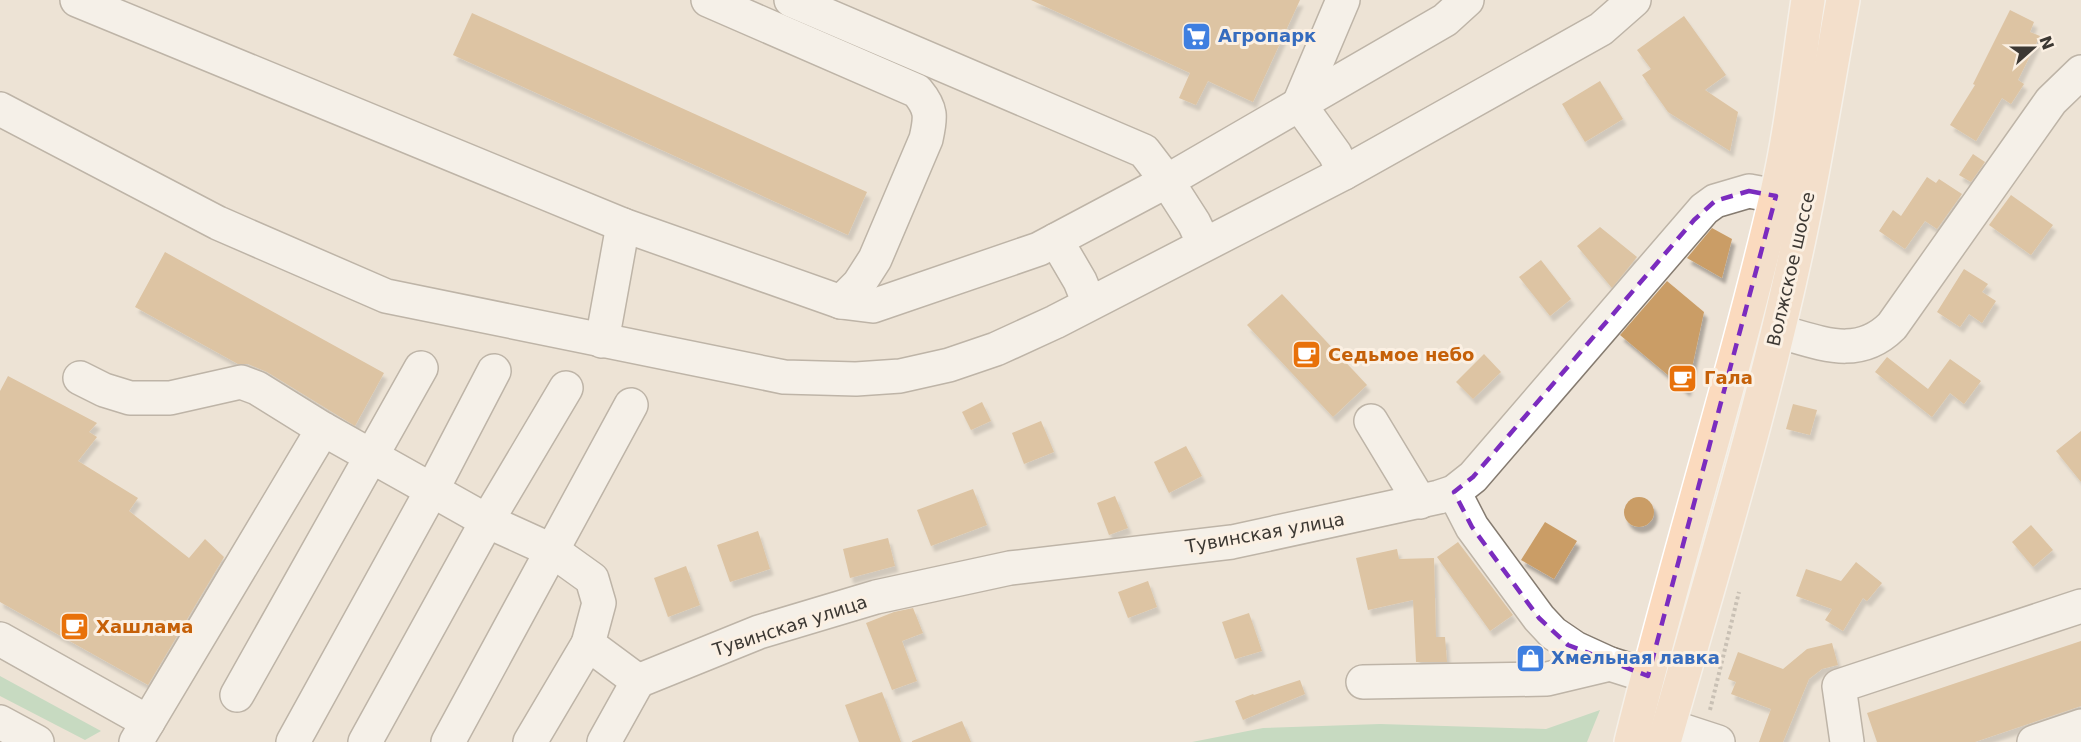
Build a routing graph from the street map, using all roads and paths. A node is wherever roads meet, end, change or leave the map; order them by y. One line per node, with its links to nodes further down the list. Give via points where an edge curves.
1 (77, 0): 15 (street)
2 (708, 0): 18 (street, via 917,91 927,103 931,118 926,139 875,260)
3 (791, 0): 13 (street, via 1144,151)
4 (1343, 0): 10 (street)
5 (1467, 0): 10 (street, via 1445,20)
6 (1634, 0): 12 (street, via 1601,29)
7 (1808, 0): 14 (main road, Волжское шоссе)
8 (1843, 0): 20 (main road, Волжское шоссе, via 1805,211)
9 (2081, 72): 20 (street, via 2051,101 1885,333 1871,343 1853,346 1826,345)
10 (1299, 104): 12 (street); 13 (street)
11 (0, 109): 21 (street, via 218,223 386,296)
12 (1344, 173): 17 (street)
13 (1167, 181): 16 (street); 17 (street)
14 (1776, 196): 31 (street, Тувинская улица, via 1749,190 1715,201 1704,209 1473,477); 39 (main road, Волжское шоссе)
15 (623, 225): 18 (street); 21 (street)
16 (1056, 240): 18 (street, via 873,306); 19 (street)
17 (1204, 244): 19 (street)
18 (841, 302)
19 (1089, 303): 21 (street, via 996,349 950,365 889,377 784,377)
20 (1777, 331): 46 (main road, Волжское шоссе)
21 (602, 341)
22 (421, 368): 29 (street)
23 (494, 371): 30 (street)
24 (80, 378): 28 (street, via 130,398 170,398 241,382)
25 (566, 388): 33 (street)
26 (631, 405): 34 (street)
27 (1371, 421): 32 (street)
28 (323, 429): 29 (street); 45 (street)
29 (371, 456): 30 (street); 42 (street)
30 (432, 490): 33 (street); 48 (street)
31 (1454, 492): 32 (street, Тувинская улица); 38 (street, via 1472,526 1539,618 1575,648)
32 (1420, 502): 40 (street, Тувинская улица, via 1232,542 1010,568 876,597 759,632)
33 (487, 521): 34 (street); 49 (street)
34 (553, 551): 37 (street, via 592,579 599,603); 50 (street)
35 (2081, 606): 55 (street, via 1839,686)
36 (0, 639): 45 (street)
37 (588, 644): 40 (street); 51 (street)
38 (1610, 664): 39 (street); 41 (street, via 1547,679)
39 (1648, 676): 53 (main road, Волжское шоссе)
40 (638, 681): 52 (street)
41 (1363, 682)
42 (237, 695)
43 (0, 722): 47 (street)
44 (2081, 726): 56 (street)
45 (142, 732)
46 (1667, 734): 54 (street)
47 (37, 742)
48 (293, 742)
49 (365, 742)
50 (448, 742)
51 (530, 742)
52 (604, 742)
53 (1631, 742)
54 (1718, 742)
55 (1847, 742)
56 (2034, 742)

